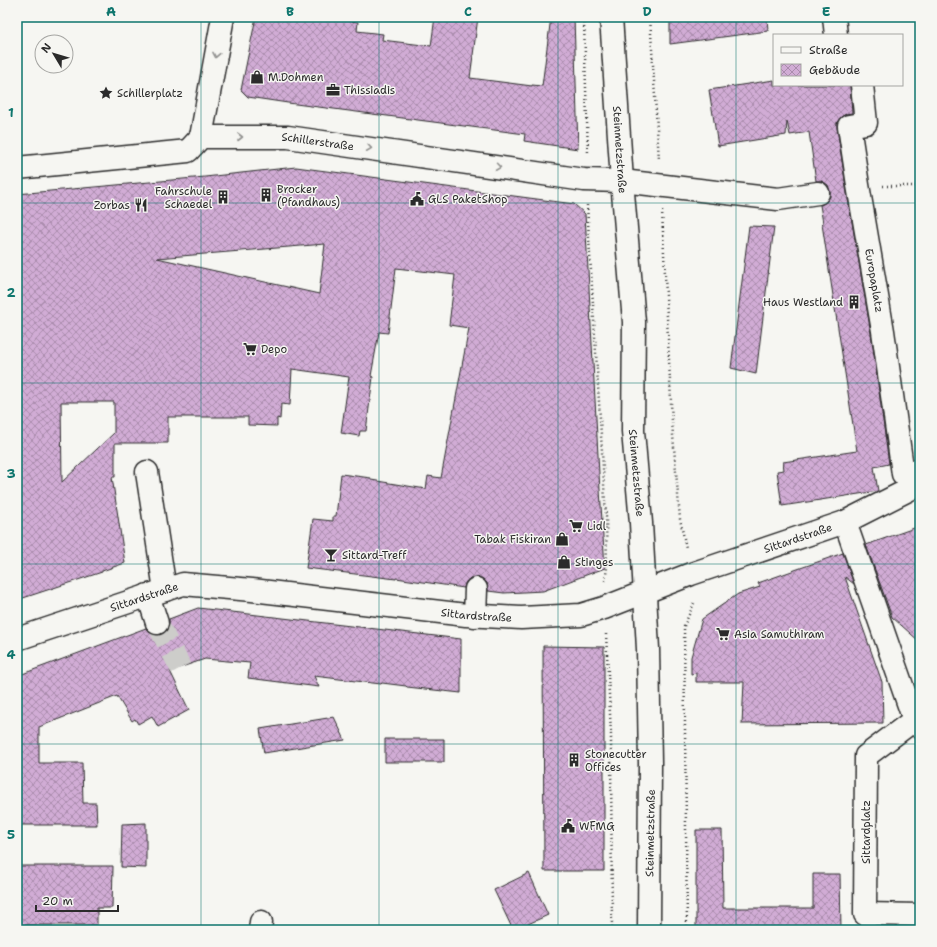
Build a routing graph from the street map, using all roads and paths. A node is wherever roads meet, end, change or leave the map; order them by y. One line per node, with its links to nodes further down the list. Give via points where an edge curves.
1 (223, 17): 8 (street, one-way to 8)
2 (584, 17): 10 (path, via 588,157)
3 (611, 17): 11 (street, Steinmetzstraße)
4 (650, 17): 12 (path)
5 (834, 17): 6 (street)
6 (836, 34)
7 (862, 86): 13 (street, Europaplatz, via 866,124 850,126)
8 (201, 137): 9 (street, via 188,151); 10 (street, Schillerstraße, one-way to 10, via 288,136)
9 (17, 168)
10 (584, 180): 11 (street, Schillerstraße); 24 (path, via 606,517 607,568)
11 (622, 181): 12 (street, Schillerstraße); 22 (street, Steinmetzstraße, via 634,322 633,431)
12 (661, 185): 15 (street, Schillerstraße, via 778,198); 20 (path, via 672,423 680,519)
13 (858, 185): 14 (path); 16 (street, Europaplatz, via 883,331 903,474)
14 (920, 186)
15 (818, 193)
16 (920, 470)
17 (147, 472): 23 (street)
18 (920, 484): 19 (street, Sittardstraße)
19 (845, 522): 20 (street, Sittardstraße); 28 (street, Sittardplatz)
20 (691, 574): 22 (street, Sittardstraße); 32 (path, via 695,601 684,626)
21 (476, 589): 25 (street)
22 (645, 591): 24 (street, Sittardstraße); 31 (street, Steinmetzstraße, via 650,763)
23 (156, 592): 25 (street, Sittardstraße, via 183,584); 26 (street); 27 (street, Sittardstraße)
24 (604, 608): 25 (street, Sittardstraße, via 582,615 521,618); 30 (path, via 611,733)
25 (475, 616)
26 (158, 622)
27 (17, 639)
28 (917, 723): 29 (street, Sittardplatz, via 866,756 865,914)
29 (920, 915)
30 (612, 930)
31 (649, 930)
32 (687, 930)

